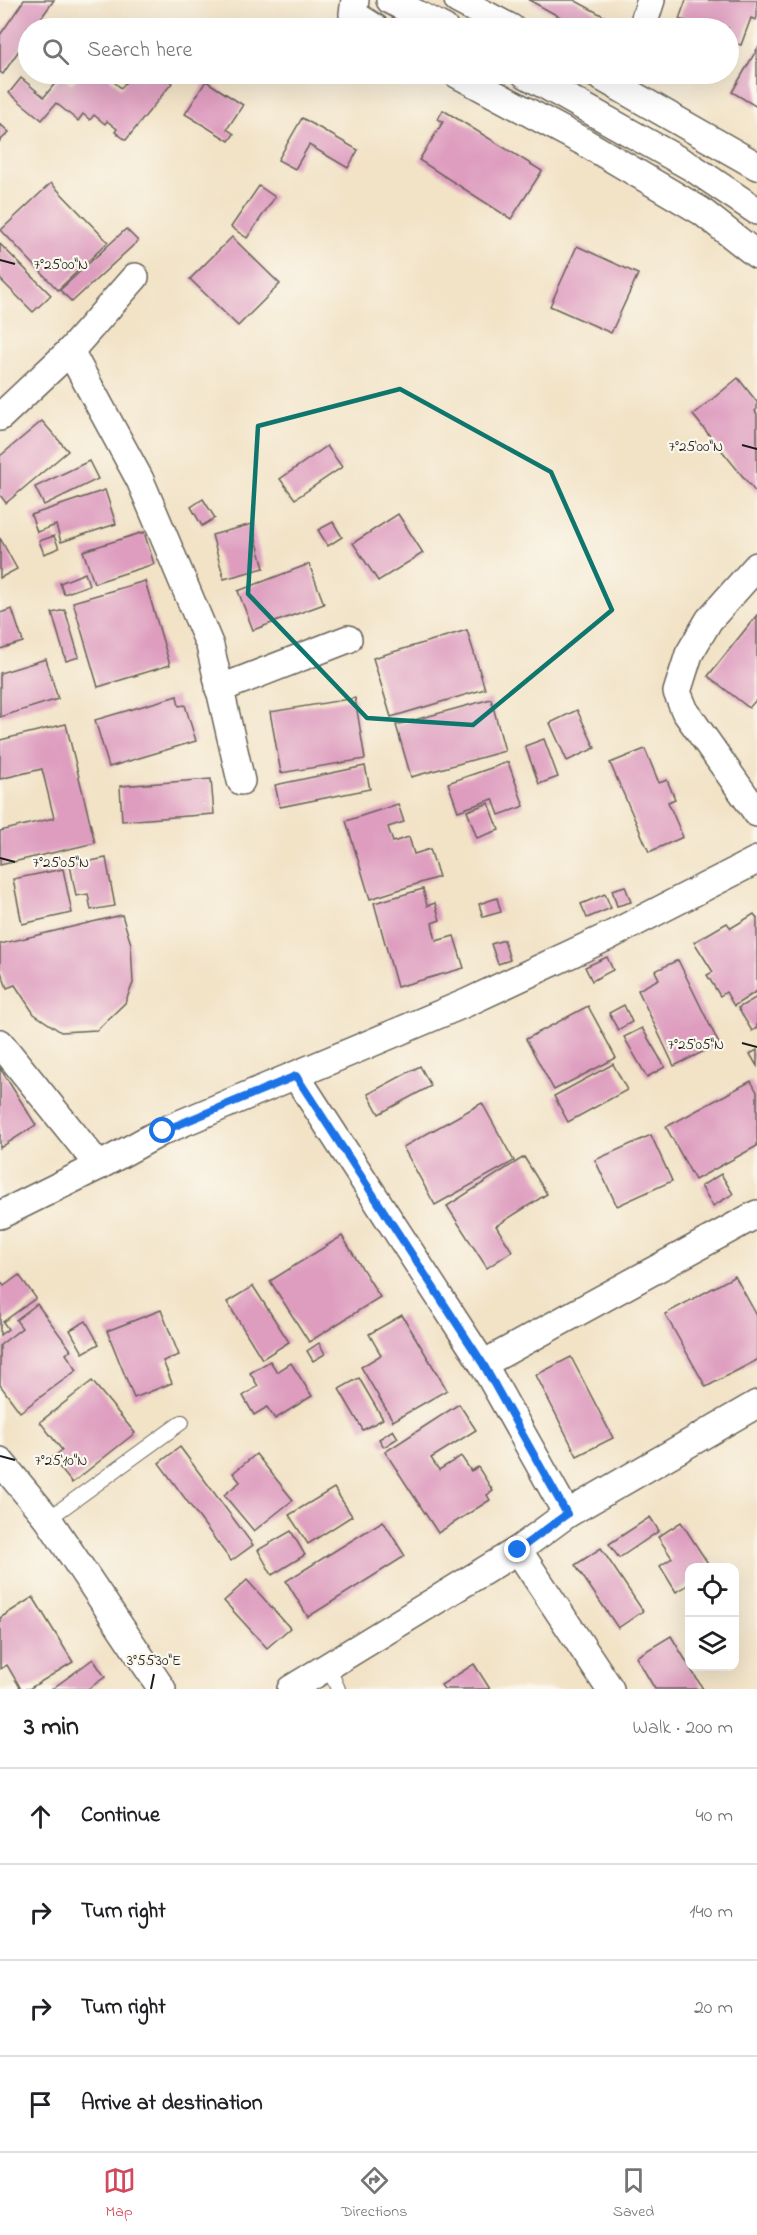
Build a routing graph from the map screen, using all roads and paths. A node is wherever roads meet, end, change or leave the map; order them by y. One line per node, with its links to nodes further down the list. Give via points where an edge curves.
1 (355, 0): 5 (street, via 353,14)
2 (390, 0): 6 (street)
3 (458, 0): 7 (street)
4 (651, 0): 8 (street)
5 (359, 18)
6 (425, 18)
7 (492, 18)
8 (645, 18)
9 (476, 84): 14 (street, via 701,211)
10 (543, 84): 13 (street, via 693,168)
11 (630, 84): 12 (street)
12 (757, 166)
13 (757, 211)
14 (757, 255)
15 (135, 277): 16 (street)
16 (70, 351): 17 (street); 20 (street, via 140,480 210,646)
17 (0, 417)
18 (757, 566): 22 (street, via 709,620 689,654 677,692 685,711)
19 (348, 639): 20 (street)
20 (219, 689): 21 (street)
21 (241, 781)
22 (757, 813)
23 (757, 860): 25 (street, via 466,1004)
24 (0, 1043): 26 (street)
25 (296, 1076): 26 (street, via 163,1131); 29 (street)
26 (99, 1166): 28 (street)
27 (757, 1214): 29 (street)
28 (0, 1215)
29 (483, 1364): 33 (street)
30 (754, 1412): 33 (street)
31 (182, 1422): 34 (lane)
32 (0, 1461): 34 (street)
33 (567, 1514): 35 (street)
34 (48, 1519): 37 (street)
35 (518, 1550): 36 (street); 39 (street)
36 (333, 1678): 38 (street)
37 (162, 1689)
38 (291, 1689)
39 (610, 1689)

